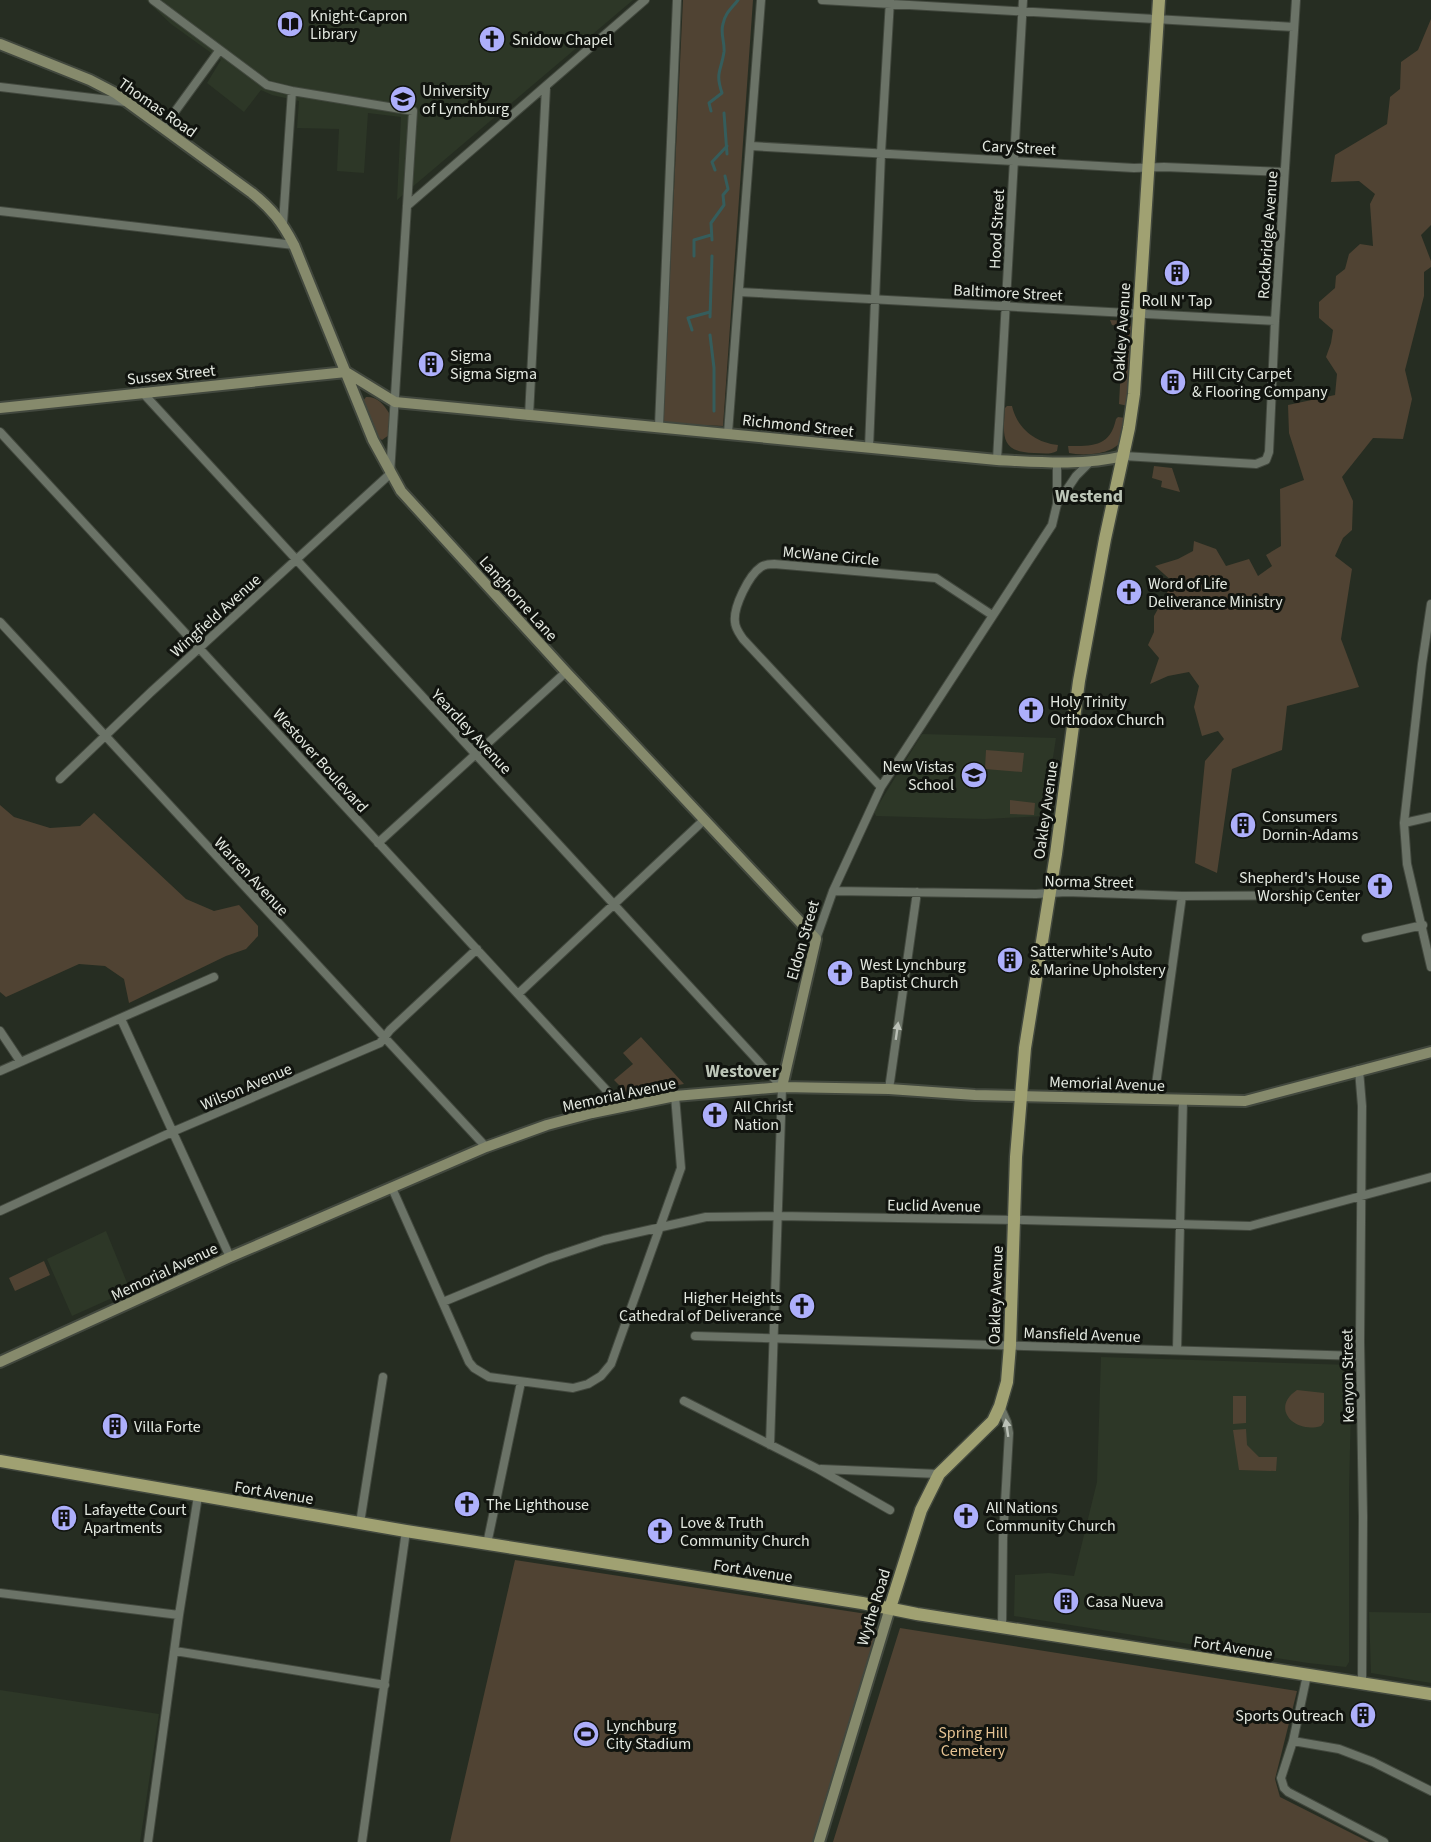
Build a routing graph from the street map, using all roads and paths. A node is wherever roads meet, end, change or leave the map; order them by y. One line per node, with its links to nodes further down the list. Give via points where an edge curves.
1 (153, 0): 14 (street)
2 (645, 0): 16 (street)
3 (677, 0): 39 (street)
4 (761, 0): 20 (street)
5 (822, 0): 9 (street)
6 (1023, 0): 10 (street, Hood Street)
7 (1159, 0): 11 (main road, Oakley Avenue)
8 (1296, 0): 12 (street, Rockbridge Avenue)
9 (890, 2): 10 (street); 21 (street)
10 (1022, 11): 11 (street); 22 (street, Hood Street)
11 (1157, 19): 12 (street); 23 (main road, Oakley Avenue)
12 (1294, 27): 24 (street, Rockbridge Avenue)
13 (0, 44): 18 (street, Thomas Road, via 90,80)
14 (219, 51): 17 (street, via 267,85); 19 (street)
15 (0, 87): 18 (street)
16 (546, 87): 25 (street); 38 (street)
17 (292, 92): 25 (street, via 413,111); 27 (street)
18 (128, 103): 19 (street, Thomas Road)
19 (163, 128): 27 (street, Thomas Road, via 252,193)
20 (751, 146): 21 (street, Cary Street); 29 (street)
21 (881, 153): 22 (street, Cary Street); 30 (street)
22 (1014, 161): 23 (street, Cary Street); 31 (street, Hood Street)
23 (1149, 167): 24 (street, Cary Street); 32 (main road, Oakley Avenue)
24 (1284, 172): 33 (street, Rockbridge Avenue)
25 (407, 206): 36 (street)
26 (0, 211): 28 (street)
27 (283, 223): 28 (street, Langhorne Lane)
28 (294, 245): 34 (street, Langhorne Lane)
29 (739, 292): 30 (street, Baltimore Street); 41 (street)
30 (875, 299): 31 (street, Baltimore Street); 42 (street)
31 (1005, 305): 32 (street, Baltimore Street); 44 (street, Hood Street)
32 (1140, 312): 33 (street, Baltimore Street); 43 (main road, Oakley Avenue)
33 (1275, 321): 47 (street, Rockbridge Avenue, via 1269,452 1266,460)
34 (346, 372): 35 (street, Sussex Street); 36 (street, Richmond Street); 48 (street, Langhorne Lane)
35 (142, 392): 37 (street, Sussex Street); 50 (street, Yeardley Avenue)
36 (395, 402): 38 (street, Richmond Street); 48 (street)
37 (0, 408)
38 (529, 416): 39 (street, Richmond Street)
39 (659, 426): 41 (street, Richmond Street)
40 (0, 432): 54 (street, Westover Boulevard)
41 (728, 434): 42 (street, Richmond Street)
42 (868, 448): 44 (street, Richmond Street)
43 (1124, 456): 45 (street, Richmond Street); 47 (street, Richmond Street); 66 (main road, Oakley Avenue, via 1079,681)
44 (997, 460): 46 (street, Richmond Street)
45 (1092, 460): 46 (street, Richmond Street); 49 (street, Eldon Street)
46 (1057, 462): 49 (street, Eldon Street)
47 (1256, 464)
48 (390, 474): 50 (street, Wingfield Avenue); 55 (street, Langhorne Lane, via 401,491)
49 (1057, 504): 52 (street, Eldon Street, via 1052,525)
50 (296, 559): 54 (street, Wingfield Avenue); 57 (street, Yeardley Avenue)
51 (1431, 604): 62 (street)
52 (992, 615): 59 (street, Eldon Street); 59 (street, McWane Circle, via 936,578 774,564 762,566 751,576 735,612 738,631)
53 (0, 622): 56 (street, Warren Avenue)
54 (199, 648): 56 (street, Wingfield Avenue); 63 (street, Westover Boulevard)
55 (566, 672): 57 (street); 61 (street, Langhorne Lane)
56 (105, 735): 58 (street, Wingfield Avenue); 79 (street, Warren Avenue)
57 (476, 755): 63 (street); 69 (street, Yeardley Avenue)
58 (60, 779)
59 (882, 787): 64 (street, Eldon Street)
60 (1431, 817): 62 (street)
61 (704, 819): 69 (street); 72 (street, Langhorne Lane)
62 (1404, 823): 70 (street, via 1407,864)
63 (378, 843): 73 (street, Westover Boulevard)
64 (833, 891): 65 (street, Norma Street); 72 (street, Eldon Street)
65 (917, 892): 66 (street, Norma Street); 85 (street, one-way to 65)
66 (1050, 893): 67 (street, Norma Street); 87 (main road, Oakley Avenue)
67 (1182, 896): 68 (street, Norma Street, via 1337,895); 88 (street)
68 (1344, 899)
69 (613, 904): 76 (street); 84 (street, Yeardley Avenue)
70 (1423, 925): 71 (street); 74 (street)
71 (1366, 938)
72 (816, 939): 84 (street, Eldon Street)
73 (477, 949): 76 (street, Westover Boulevard); 79 (street, Wilson Avenue)
74 (1431, 967)
75 (214, 977): 77 (street)
76 (518, 994): 90 (street, Westover Boulevard)
77 (121, 1019): 81 (street); 91 (street)
78 (0, 1031): 81 (street)
79 (384, 1038): 91 (street, Wilson Avenue); 92 (street, Warren Avenue)
80 (1431, 1052): 82 (street, Memorial Avenue)
81 (20, 1062): 83 (street)
82 (1359, 1070): 89 (street, Memorial Avenue, via 1245,1101); 95 (street, Kenyon Street)
83 (0, 1071)
84 (782, 1087): 85 (street, Memorial Avenue); 86 (street, Memorial Avenue); 97 (street, Eldon Street)
85 (889, 1089): 87 (street, Memorial Avenue)
86 (675, 1096): 90 (street, Memorial Avenue); 100 (street, via 681,1168)
87 (1020, 1096): 88 (street, Memorial Avenue); 98 (main road, Oakley Avenue)
88 (1154, 1099): 89 (street, Memorial Avenue)
89 (1183, 1101): 99 (street)
90 (621, 1107): 92 (street, Memorial Avenue, via 547,1125)
91 (172, 1132): 96 (street, Wilson Avenue); 101 (street)
92 (486, 1147): 94 (street, Memorial Avenue)
93 (1431, 1177): 95 (street, Euclid Avenue)
94 (392, 1188): 101 (street, Memorial Avenue); 102 (street)
95 (1360, 1196): 99 (street, Euclid Avenue, via 1250,1227); 107 (street, Kenyon Street)
96 (0, 1211)
97 (777, 1216): 98 (street, Euclid Avenue); 100 (street, Euclid Avenue, via 706,1217); 104 (street, Eldon Street)
98 (1014, 1220): 99 (street, Euclid Avenue); 105 (main road, Oakley Avenue)
99 (1181, 1224): 106 (street)
100 (661, 1227): 102 (street, Euclid Avenue, via 546,1259); 110 (street, via 611,1364 601,1376 573,1388)
101 (230, 1257): 108 (street, Memorial Avenue)
102 (443, 1302): 110 (street, via 474,1368 489,1377)
103 (695, 1336): 104 (street, Mansfield Avenue)
104 (773, 1338): 105 (street, Mansfield Avenue); 113 (street, Eldon Street)
105 (1010, 1345): 106 (street, Mansfield Avenue); 112 (main road, Oakley Avenue)
106 (1177, 1350): 107 (street, Mansfield Avenue)
107 (1360, 1356): 128 (street, Kenyon Street)
108 (0, 1362)
109 (383, 1377): 119 (street)
110 (521, 1382): 121 (street)
111 (684, 1401): 113 (street)
112 (1000, 1406): 116 (main road, Wythe Road, via 981,1434); 125 (street, Oakley Avenue, one-way to 112, via 1009,1433)
113 (770, 1445): 115 (street)
114 (0, 1461): 117 (main road, Fort Avenue)
115 (818, 1469): 116 (street); 118 (street)
116 (939, 1474): 123 (main road, Wythe Road, via 921,1510)
117 (198, 1496): 119 (main road, Fort Avenue); 124 (street)
118 (890, 1510)
119 (360, 1523): 120 (main road, Fort Avenue)
120 (406, 1531): 121 (main road, Fort Avenue); 129 (street)
121 (487, 1544): 123 (main road, Fort Avenue)
122 (0, 1593): 124 (street)
123 (890, 1608): 125 (main road, Fort Avenue); 135 (street, Wythe Road)
124 (179, 1615): 126 (street)
125 (1002, 1627): 127 (main road, Fort Avenue)
126 (175, 1651): 129 (street); 133 (street)
127 (1307, 1675): 128 (main road, Fort Avenue); 131 (street)
128 (1362, 1683): 130 (main road, Fort Avenue)
129 (385, 1685): 134 (street)
130 (1431, 1694)
131 (1293, 1741): 132 (street, via 1339,1749); 136 (street, via 1281,1778 1286,1790)
132 (1431, 1791)
133 (148, 1842)
134 (362, 1842)
135 (819, 1842)
136 (1384, 1842)

